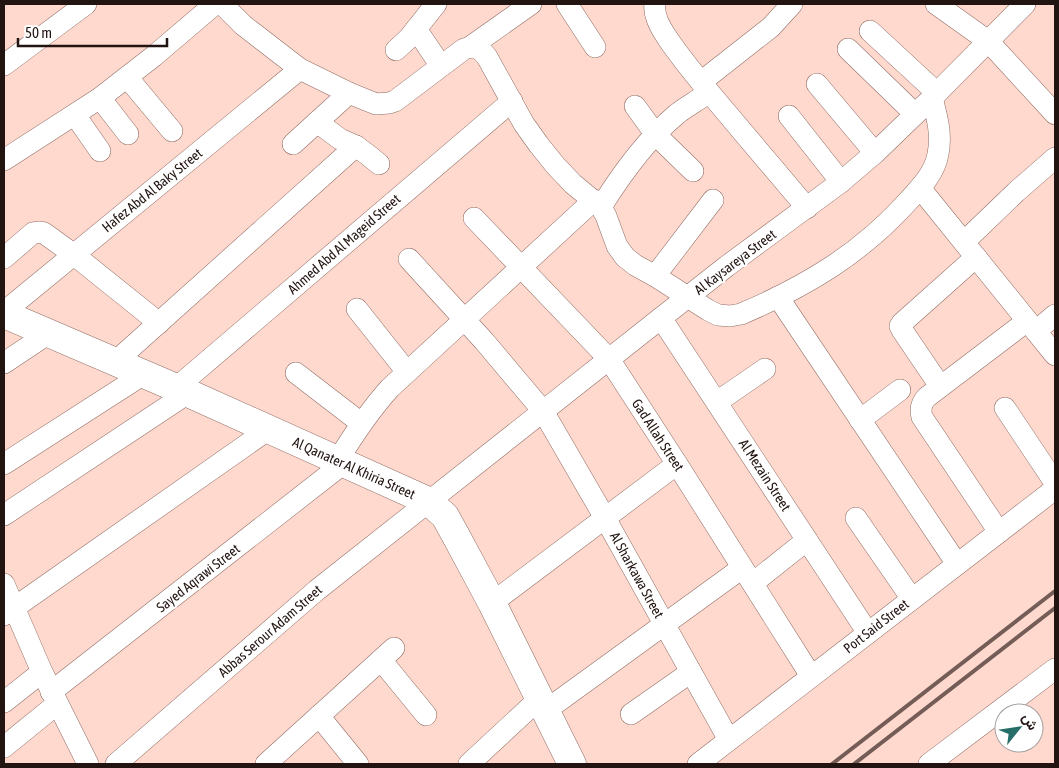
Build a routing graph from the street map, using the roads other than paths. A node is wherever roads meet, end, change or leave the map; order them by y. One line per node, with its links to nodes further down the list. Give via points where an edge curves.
1 (86, 4): 18 (street)
2 (214, 4): 21 (street)
3 (222, 4): 20 (street, via 243,26)
4 (436, 4): 11 (street)
5 (567, 4): 15 (street)
6 (654, 4): 23 (street, via 656,17 665,34)
7 (792, 4): 23 (street, via 771,28)
8 (936, 4): 13 (street)
9 (1025, 4): 13 (street, Al Kaysareya Street)
10 (522, 6): 14 (street)
11 (416, 28): 17 (street); 19 (street)
12 (870, 31): 25 (street)
13 (988, 41): 25 (street, Al Kaysareya Street); 31 (street)
14 (470, 47): 19 (street); 27 (street, via 483,51)
15 (595, 48)
16 (848, 49): 30 (street)
17 (396, 50)
18 (4, 64)
19 (441, 66): 24 (street, via 390,103 376,104)
20 (300, 69): 24 (street); 52 (street, Hafez Abd Al Baky Street)
21 (127, 77): 26 (street); 34 (street)
22 (817, 84): 40 (street)
23 (705, 87): 36 (street); 49 (street)
24 (348, 93): 33 (street)
25 (934, 95): 30 (street, Al Kaysareya Street); 46 (street, via 940,138 938,156)
26 (100, 98): 29 (street); 35 (street)
27 (512, 101): 48 (street, via 524,124 555,165); 76 (street, Ahmed Abd Al Mageid Street)
28 (635, 106): 36 (street)
29 (75, 114): 39 (street); 42 (street)
30 (915, 114): 40 (street, Al Kaysareya Street)
31 (1055, 114)
32 (789, 116): 45 (street)
33 (317, 122): 37 (street); 38 (street)
34 (172, 131)
35 (128, 134)
36 (656, 135): 44 (street); 48 (street)
37 (293, 144)
38 (356, 146): 43 (street); 64 (street)
39 (100, 151)
40 (875, 153): 45 (street, Al Kaysareya Street)
41 (1055, 158): 51 (street, via 1016,192)
42 (4, 160)
43 (379, 164)
44 (693, 171)
45 (841, 182): 49 (street, Al Kaysareya Street)
46 (920, 188): 51 (street); 58 (street, via 879,232 856,251 831,269)
47 (713, 200): 56 (street)
48 (597, 204): 55 (street); 56 (street, via 625,257)
49 (807, 208): 57 (street, Al Kaysareya Street)
50 (474, 218): 55 (street, Gad Allah Street)
51 (970, 249): 65 (street); 75 (street, via 900,326)
52 (73, 254): 53 (street, via 40,232 33,233); 60 (street, Hafez Abd Al Baky Street); 64 (street)
53 (4, 258)
54 (409, 258): 63 (street, Al Sharkawa Street)
55 (521, 267): 63 (street); 68 (street, Gad Allah Street)
56 (655, 276): 57 (street)
57 (688, 297): 58 (street, via 718,315 730,316); 62 (street, Al Kaysareya Street)
58 (778, 297): 81 (street)
59 (357, 309): 72 (street)
60 (4, 313): 66 (main road, Al Qanater Al Khiria Street)
61 (1055, 315): 65 (street)
62 (661, 318): 68 (street, Al Kaysareya Street); 78 (street, Al Mezain Street)
63 (464, 319): 72 (street); 80 (street, Al Sharkawa Street)
64 (158, 323): 69 (street)
65 (1032, 326): 67 (street); 75 (street)
66 (48, 333): 69 (main road, Al Qanater Al Khiria Street); 70 (street)
67 (1055, 355)
68 (609, 359): 80 (street, Al Kaysareya Street); 86 (street, Gad Allah Street)
69 (115, 362): 74 (main road, Al Qanater Al Khiria Street)
70 (4, 363)
71 (765, 369): 78 (street)
72 (407, 372): 82 (street)
73 (296, 373): 82 (street)
74 (144, 374): 76 (main road, Al Qanater Al Khiria Street); 85 (street)
75 (940, 386): 93 (street, via 923,401 922,417)
76 (182, 390): 83 (main road, Al Qanater Al Khiria Street); 90 (street, Ahmed Abd Al Mageid Street)
77 (900, 390): 81 (street)
78 (717, 402): 94 (street, Al Mezain Street)
79 (1005, 408): 87 (street)
80 (543, 411): 89 (street, Al Kaysareya Street); 91 (street, Al Sharkawa Street)
81 (860, 420): 95 (street)
82 (361, 423): 84 (street)
83 (269, 429): 84 (main road, Al Qanater Al Khiria Street); 100 (street)
84 (341, 462): 89 (main road, Al Qanater Al Khiria Street); 107 (street, Sayed Aqrawi Street)
85 (4, 464)
86 (677, 464): 91 (street); 96 (street, Gad Allah Street)
87 (1055, 483)
88 (1055, 489): 93 (street, Port Said Street)
89 (428, 501): 99 (main road, Al Qanater Al Khiria Street, via 445,516); 116 (street, Abbas Serour Adam Street, via 317,590)
90 (4, 516)
91 (605, 518): 99 (street); 101 (street, Al Sharkawa Street)
92 (856, 518): 98 (street)
93 (999, 532): 95 (street, Port Said Street)
94 (807, 540): 96 (street); 102 (street, Al Mezain Street)
95 (957, 564): 98 (street, Port Said Street)
96 (747, 575): 101 (street); 106 (street, Gad Allah Street)
97 (4, 584): 100 (street)
98 (912, 600): 102 (street, Port Said Street)
99 (492, 603): 109 (main road, Al Qanater Al Khiria Street)
100 (9, 611): 104 (street)
101 (664, 624): 105 (street, Al Sharkawa Street); 109 (street)
102 (868, 633): 106 (street, Port Said Street)
103 (1055, 671): 122 (street)
104 (42, 672): 107 (street); 108 (street)
105 (691, 672): 110 (street); 113 (street, Al Sharkawa Street)
106 (811, 676): 113 (street, Port Said Street)
107 (54, 698): 114 (street, Sayed Aqrawi Street); 115 (street)
108 (4, 702)
109 (542, 705): 119 (street); 120 (main road, Al Qanater Al Khiria Street)
110 (630, 714)
111 (426, 715): 112 (street, via 388,654)
112 (319, 716): 117 (street); 118 (street)
113 (729, 740): 121 (street, Port Said Street)
114 (4, 747)
115 (88, 764)
116 (116, 764)
117 (266, 764)
118 (358, 764)
119 (469, 764)
120 (572, 764)
121 (698, 764)
122 (929, 764)

